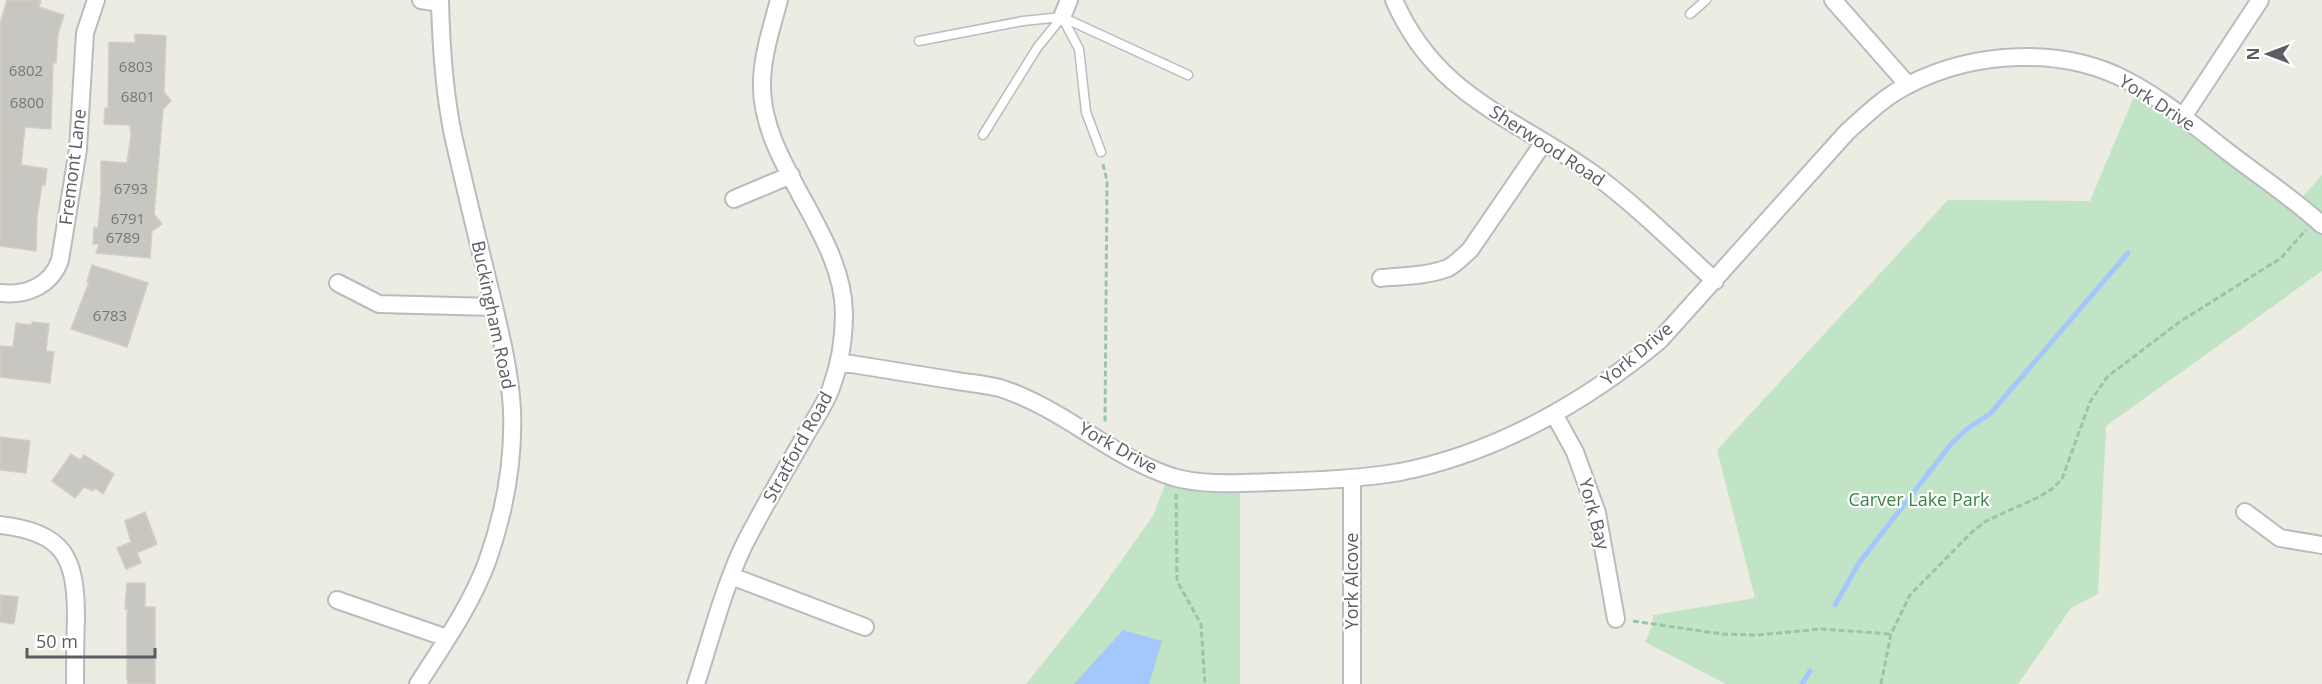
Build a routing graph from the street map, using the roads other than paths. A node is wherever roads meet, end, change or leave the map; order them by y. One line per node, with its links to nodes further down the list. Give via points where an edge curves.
1 (96, 0): 25 (street, Fremont Lane, via 85,33 78,149 60,260 52,276 33,290)
2 (422, 0): 9 (street)
3 (779, 0): 19 (street, Stratford Road, via 761,81 771,132)
4 (1069, 0): 11 (street)
5 (1394, 0): 17 (street, Sherwood Road, via 1419,45 1447,76 1489,110)
6 (1706, 0): 10 (lane)
7 (1833, 0): 14 (street)
8 (2260, 0): 15 (street)
9 (440, 2): 26 (street, Buckingham Road, via 451,124)
10 (1690, 14)
11 (1062, 17): 12 (lane); 13 (lane); 16 (lane, via 1036,48); 18 (lane, via 1079,49 1086,112)
12 (919, 41)
13 (1188, 75)
14 (1908, 85): 15 (street, York Drive, via 1963,65 1993,59 2059,59 2095,66 2127,80); 23 (street, York Drive, via 1847,132)
15 (2183, 117): 21 (street, York Drive)
16 (983, 135)
17 (1544, 142): 22 (street, via 1470,250 1458,261 1447,268); 23 (street, Sherwood Road, via 1598,177)
18 (1101, 152)
19 (791, 175): 20 (street); 27 (street, Stratford Road, via 829,250 840,283 844,310)
20 (734, 200)
21 (2319, 222)
22 (1381, 278)
23 (1715, 281): 28 (street, York Drive, via 1660,340 1629,366)
24 (338, 283): 26 (street, via 379,304)
25 (0, 293)
26 (494, 307): 37 (street, Buckingham Road, via 512,409 507,483 487,563)
27 (839, 362): 29 (street, York Drive, via 1000,388 1049,410 1142,466 1176,478 1240,483); 33 (street, Stratford Road, via 831,389 760,515)
28 (1554, 414): 29 (street, York Drive, via 1447,459 1399,472); 35 (street, York Bay, via 1575,452 1597,513)
29 (1352, 478): 41 (street, York Alcove)
30 (2245, 512): 32 (street, via 2280,538)
31 (0, 525): 38 (street, via 42,535 68,560 75,588)
32 (2322, 545)
33 (731, 576): 36 (street); 40 (street, Stratford Road)
34 (337, 600): 37 (street)
35 (1616, 619)
36 (865, 627)
37 (447, 638): 39 (street, Buckingham Road)
38 (75, 684)
39 (418, 684)
40 (696, 684)
41 (1352, 684)

